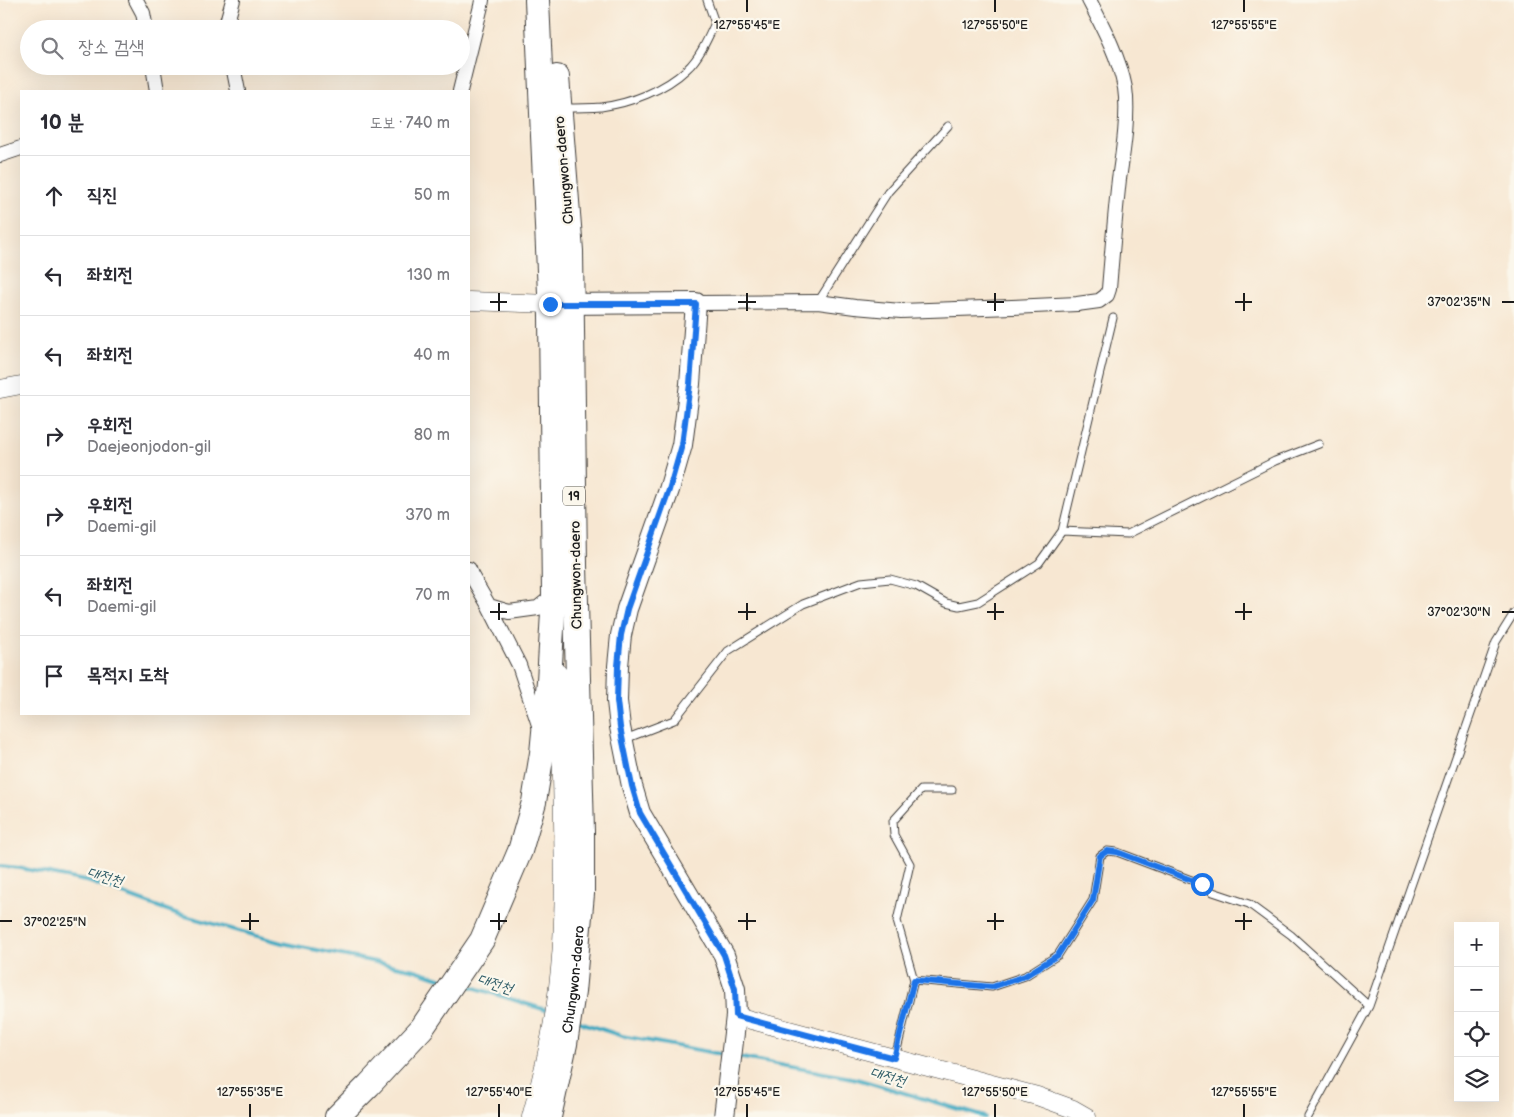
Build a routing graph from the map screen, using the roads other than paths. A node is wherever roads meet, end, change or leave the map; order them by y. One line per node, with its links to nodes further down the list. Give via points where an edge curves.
1 (136, 0): 8 (street)
2 (233, 0): 9 (street)
3 (482, 0): 10 (street)
4 (537, 0): 23 (highway, Chungwon-daero / 19)
5 (553, 0): 17 (highway, Chungwon-daero / 19)
6 (707, 0): 17 (lane, via 715,23 705,45 688,68 668,83 640,98 601,106)
7 (1089, 0): 22 (street, via 1112,47 1125,89 1122,158 1107,296 1099,301 1077,304 901,311)
8 (144, 20)
9 (227, 20)
10 (470, 51)
11 (154, 75): 14 (street)
12 (234, 75): 15 (street)
13 (464, 75): 16 (street)
14 (156, 90)
15 (238, 90)
16 (460, 90)
17 (559, 108): 23 (highway, Chungwon-daero / 19, via 571,251)
18 (948, 126): 22 (lane, via 888,192)
19 (20, 148): 20 (street)
20 (0, 154)
21 (470, 300): 23 (street)
22 (818, 302): 24 (street)
23 (561, 304): 24 (main road); 31 (highway, Chungwon-daero / 19); 38 (highway, Chungwon-daero / 19, via 575,565 582,831 582,894)
24 (696, 304): 35 (main road, via 682,445 621,635 617,701)
25 (1113, 318): 29 (lane)
26 (20, 385): 27 (street)
27 (0, 389)
28 (1319, 444): 29 (lane, via 1275,461 1128,534)
29 (1062, 531): 35 (lane, via 1039,563 978,602 959,606 946,603 916,586 890,578 861,582 803,604 728,651 674,720)
30 (470, 571): 32 (street)
31 (554, 595): 32 (street, via 538,608 510,612); 34 (highway, Chungwon-daero); 38 (street, via 561,723 562,934)
32 (489, 606): 34 (street, via 519,665)
33 (1514, 613): 39 (lane, via 1496,642)
34 (543, 739): 43 (highway, Chungwon-daero, via 534,802 520,851 482,940 426,1022)
35 (623, 740): 40 (main road, via 640,813 724,955 735,989)
36 (952, 790): 37 (lane, via 921,790 893,822 894,835 910,864 897,921)
37 (914, 980): 39 (lane, via 992,987 1025,976 1058,955 1093,900 1100,856 1107,851 1117,852 1250,904 1291,935); 42 (lane)
38 (566, 990): 41 (highway, Chungwon-daero / 19)
39 (1369, 1006): 48 (lane)
40 (735, 1023): 42 (street); 46 (main road)
41 (557, 1042): 44 (street, Chungwon-daero); 45 (highway, Chungwon-daero / 19)
42 (894, 1058): 47 (street, via 1037,1096)
43 (338, 1117)
44 (531, 1117)
45 (549, 1117)
46 (724, 1117)
47 (1087, 1117)
48 (1308, 1117)

